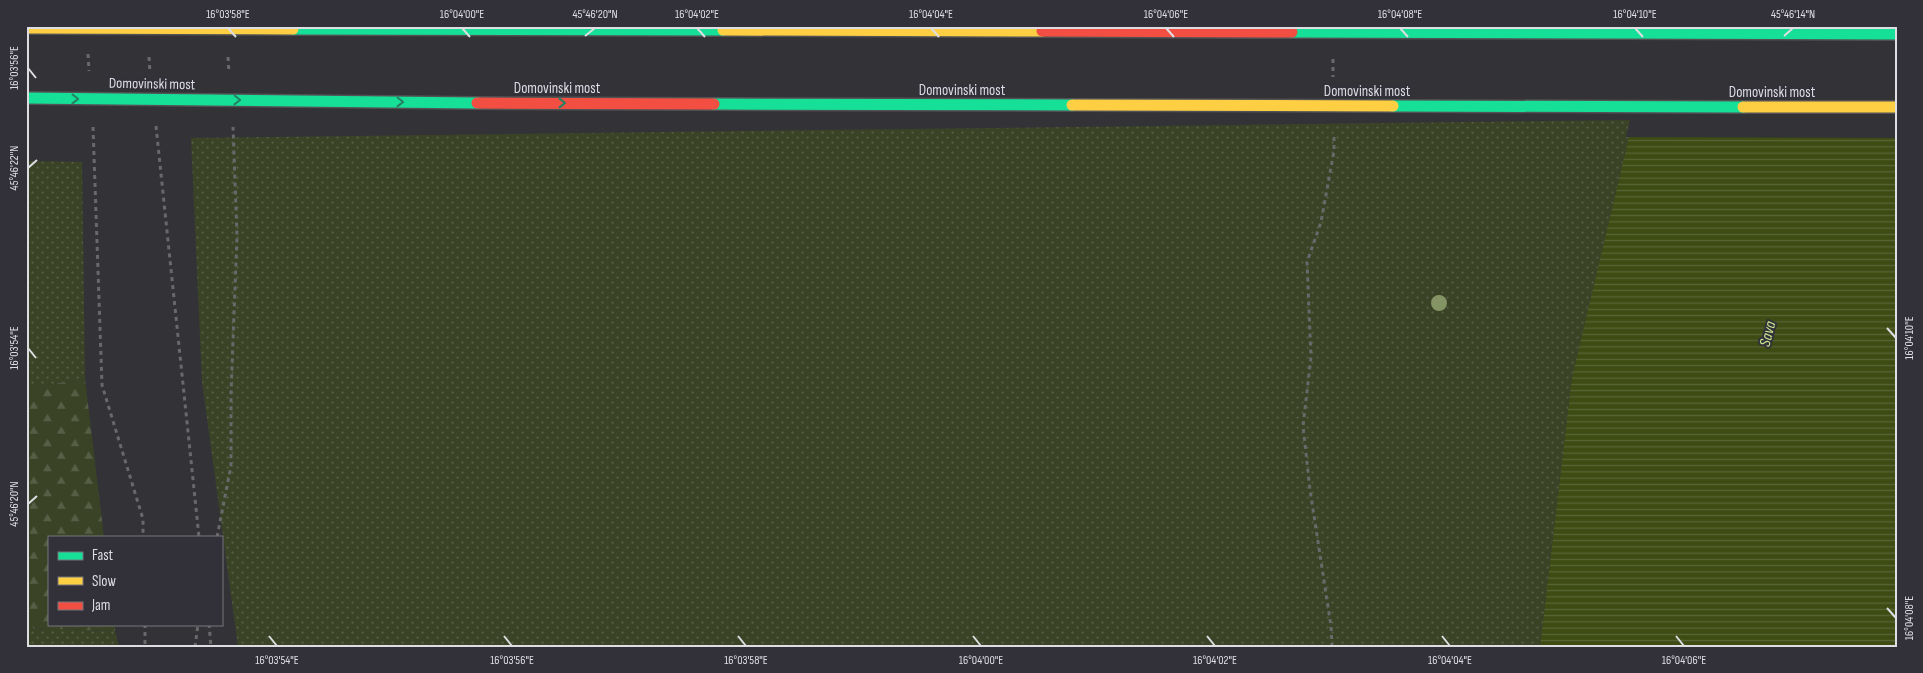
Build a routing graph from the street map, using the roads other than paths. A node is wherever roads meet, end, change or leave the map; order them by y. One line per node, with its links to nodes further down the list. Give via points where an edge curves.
1 (26, 28): 2 (main road, bridge)
2 (1897, 34)
3 (26, 98): 4 (main road, Domovinski most, one-way to 4, bridge, via 452,103)
4 (1897, 107)

